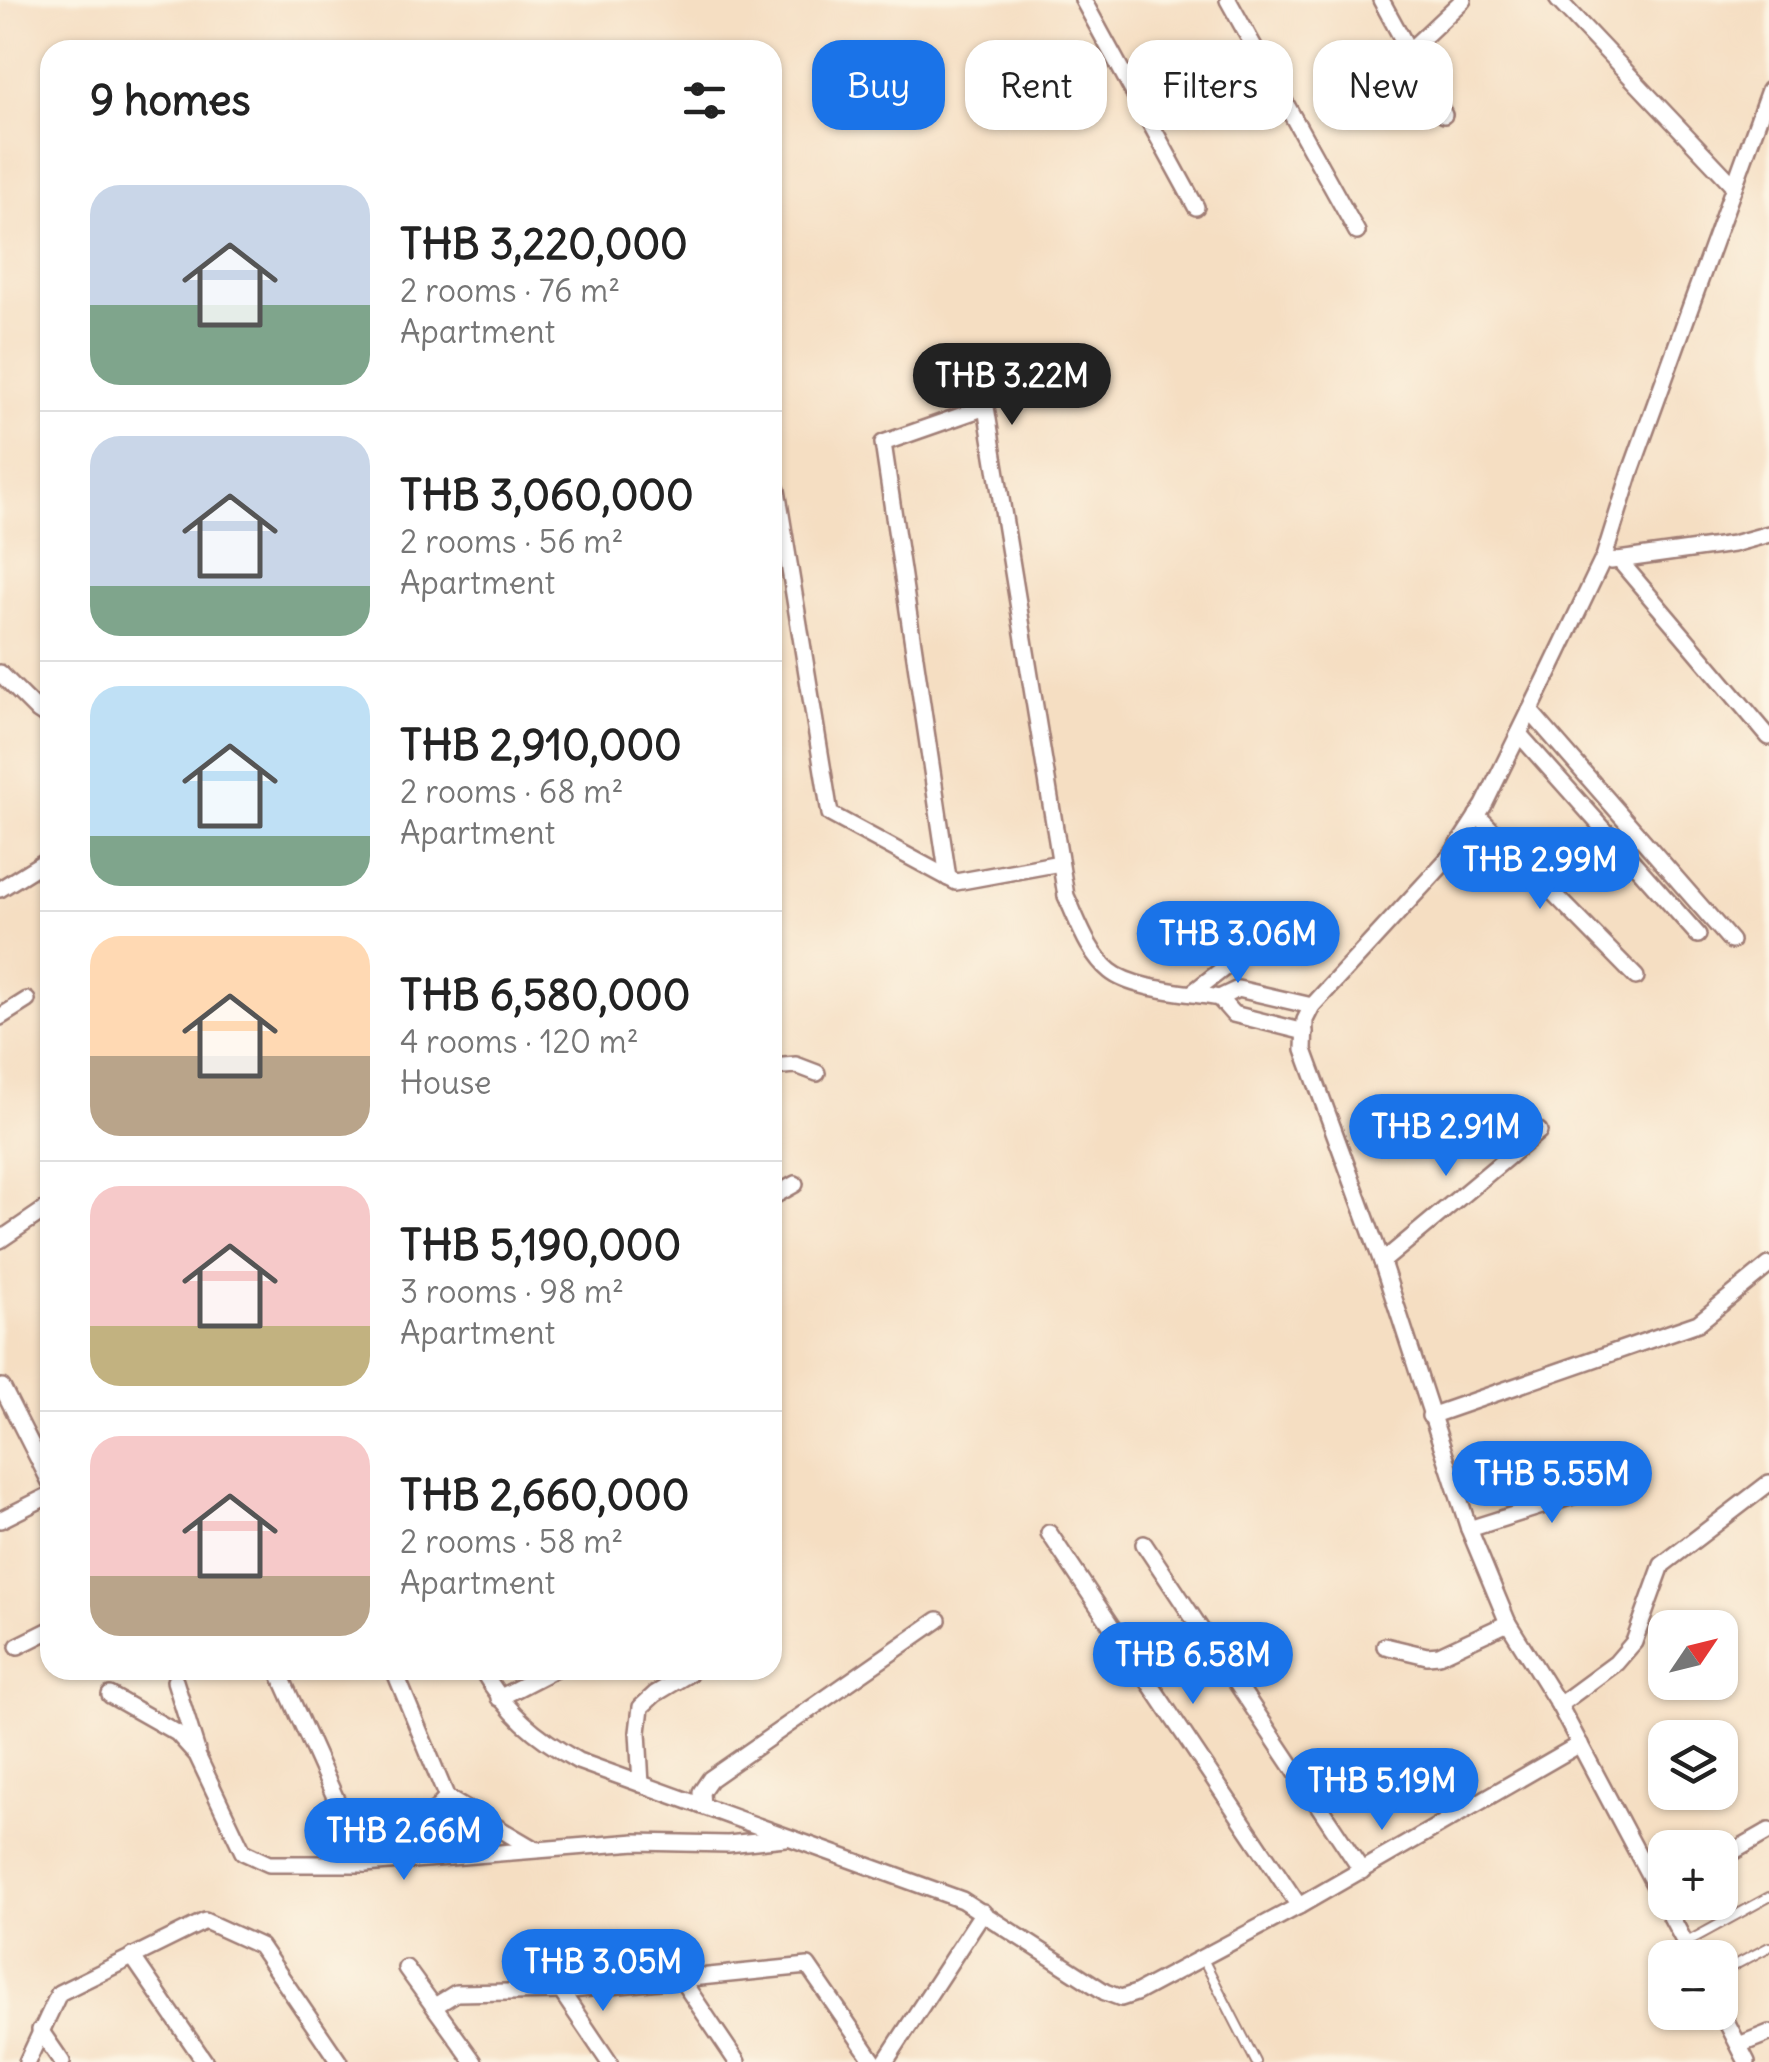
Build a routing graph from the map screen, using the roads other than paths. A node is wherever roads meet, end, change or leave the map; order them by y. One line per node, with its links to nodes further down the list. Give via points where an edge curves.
1 (1082, 0): 10 (street)
2 (1228, 0): 11 (street)
3 (1381, 0): 6 (street)
4 (1463, 0): 7 (street)
5 (1558, 0): 9 (street)
6 (1402, 40)
7 (1420, 40)
8 (1769, 90): 9 (street)
9 (1734, 186): 14 (street, via 1631,470)
10 (1196, 206)
11 (1358, 232)
12 (782, 521): 23 (street, via 830,814)
13 (1769, 534): 14 (street)
14 (1610, 561): 16 (street); 19 (street)
15 (0, 672): 17 (street)
16 (1530, 711): 18 (street); 26 (street)
17 (40, 713)
18 (1519, 734): 20 (street); 25 (street)
19 (1768, 734)
20 (1477, 816): 28 (street); 32 (street, via 1435,876)
21 (1060, 863): 23 (street, via 956,882); 23 (street, via 986,408 883,443); 29 (street, via 1066,896 1088,945 1108,970 1126,981)
22 (40, 864): 24 (street)
23 (948, 878)
24 (0, 889)
25 (1698, 935)
26 (1731, 941)
27 (1255, 944): 29 (street)
28 (1636, 977)
29 (1192, 993): 30 (street)
30 (1218, 998): 32 (street, via 1238,990); 34 (street, via 1233,1014)
31 (27, 1000): 33 (street)
32 (1312, 1006): 34 (street)
33 (0, 1017)
34 (1305, 1032): 42 (street, via 1304,1050)
35 (782, 1067): 36 (street)
36 (817, 1073)
37 (1539, 1130): 42 (street)
38 (795, 1184): 39 (street)
39 (782, 1191)
40 (40, 1213): 41 (street)
41 (0, 1240)
42 (1382, 1262): 45 (street)
43 (1769, 1265): 45 (street, via 1698,1323)
44 (2, 1387): 46 (street)
45 (1430, 1416): 51 (street)
46 (40, 1475)
47 (1624, 1480): 51 (street)
48 (1769, 1483): 67 (street, via 1662,1565 1634,1642 1616,1664)
49 (40, 1500): 50 (street)
50 (0, 1520)
51 (1469, 1530): 55 (street)
52 (1049, 1533): 82 (street)
53 (1144, 1544): 80 (street)
54 (938, 1620): 72 (street, via 710,1780 701,1792)
55 (1508, 1623): 58 (street, via 1439,1654); 67 (street)
56 (40, 1635): 57 (street)
57 (18, 1646)
58 (1385, 1646)
59 (282, 1680): 78 (street)
60 (398, 1680): 71 (street)
61 (488, 1680): 66 (street)
62 (534, 1680): 66 (street)
63 (677, 1680): 70 (street, via 641,1707)
64 (175, 1681): 69 (street)
65 (110, 1695): 69 (street, via 178,1733)
66 (500, 1698): 70 (street, via 548,1744)
67 (1559, 1705): 68 (street)
68 (1580, 1744): 79 (street); 80 (street)
69 (201, 1764): 78 (street, via 231,1832 250,1856 282,1866)
70 (642, 1784): 72 (street)
71 (448, 1798): 76 (street); 77 (street)
72 (702, 1806): 74 (street)
73 (1769, 1831): 75 (street)
74 (790, 1838): 76 (street); 83 (street)
75 (1738, 1849)
76 (534, 1850): 77 (street)
77 (384, 1862): 78 (street)
78 (365, 1864)
79 (1648, 1866)
80 (1362, 1871): 82 (street)
81 (1769, 1897): 84 (lane)
82 (1299, 1906): 87 (street)
83 (983, 1912): 87 (street, via 1120,1998); 105 (street)
84 (1704, 1940)
85 (1769, 1947): 88 (lane)
86 (132, 1956): 93 (street, via 60,1992); 99 (street); 100 (street, via 205,1921 260,1946)
87 (1203, 1959): 106 (lane)
88 (1738, 1963)
89 (406, 1968): 92 (street)
90 (681, 1978): 91 (street); 103 (street); 104 (street, via 808,1966)
91 (560, 1991): 92 (street, via 456,1993); 102 (street)
92 (435, 2006): 101 (street)
93 (40, 2030): 97 (street); 98 (street)
94 (1731, 2030): 96 (street)
95 (1769, 2033): 96 (street)
96 (1739, 2046): 107 (street)
97 (27, 2062)
98 (62, 2062)
99 (205, 2062)
100 (339, 2062)
101 (474, 2062)
102 (609, 2062)
103 (737, 2062)
104 (874, 2062)
105 (885, 2062)
106 (1256, 2062)
107 (1748, 2062)

